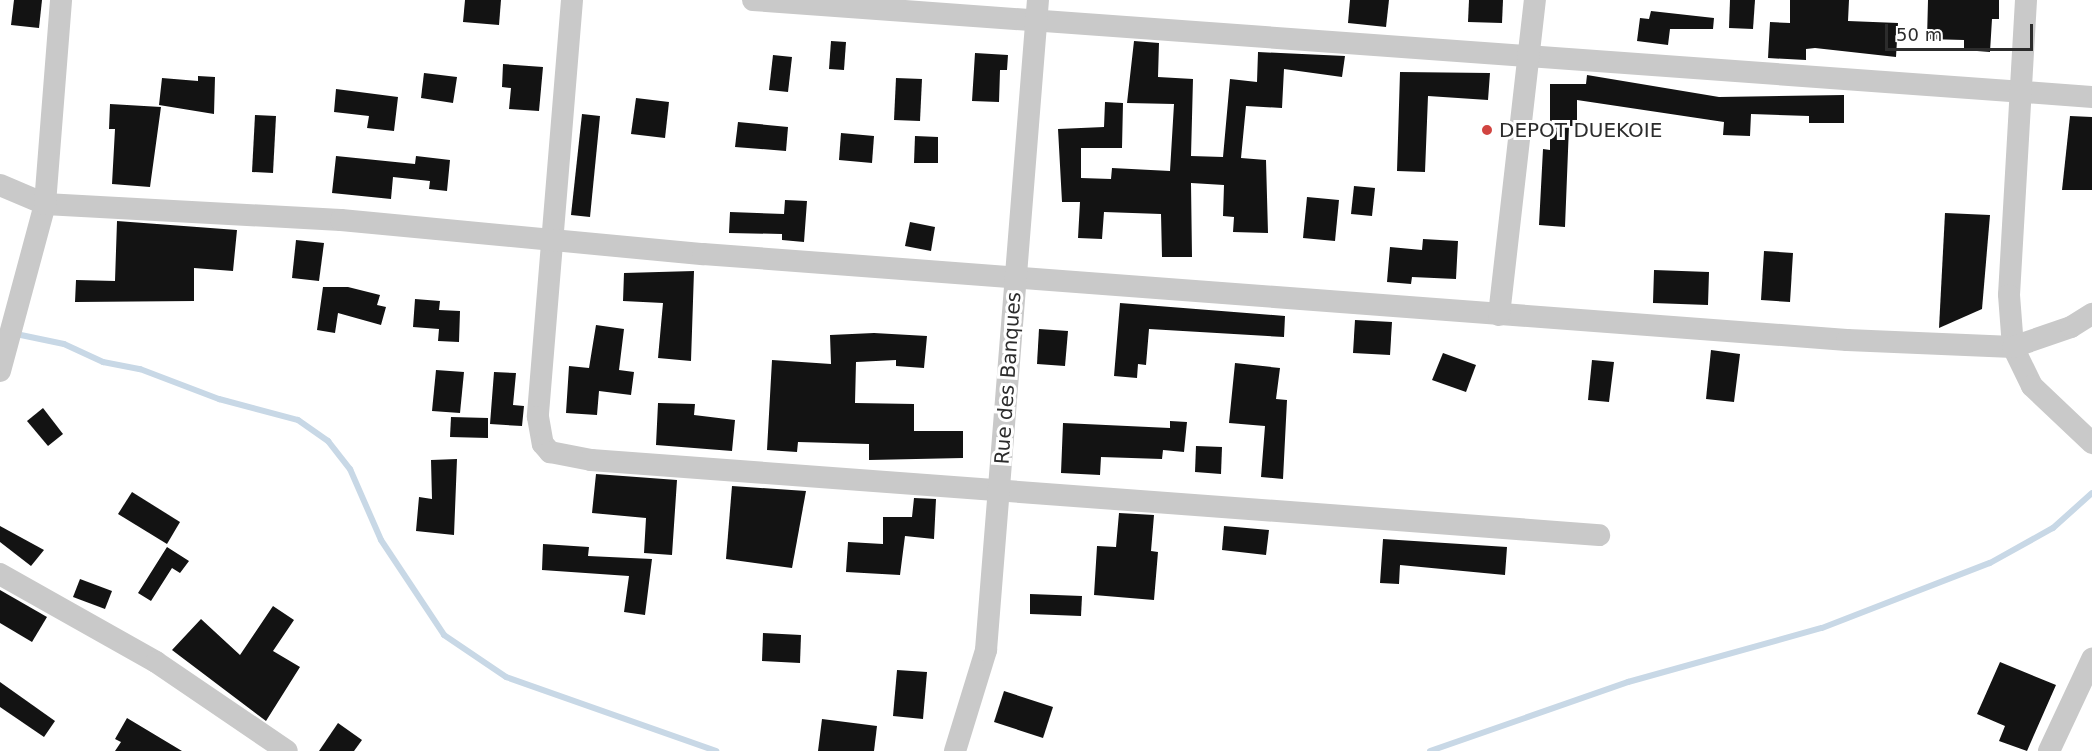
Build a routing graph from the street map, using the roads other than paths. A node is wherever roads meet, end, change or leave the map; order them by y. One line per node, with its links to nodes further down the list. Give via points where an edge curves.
1 (61, 0): 11 (street)
2 (572, 0): 12 (street)
3 (753, 0): 6 (street)
4 (1535, 0): 7 (street)
5 (2026, 0): 8 (street)
6 (1037, 11): 7 (street); 13 (street, Rue des Banques)
7 (1528, 56): 8 (street, via 1790,79); 15 (street)
8 (2019, 92): 9 (street); 16 (street, via 2009,295)
9 (2092, 97)
10 (0, 185): 11 (street)
11 (45, 204): 12 (street, via 341,220); 17 (street)
12 (550, 240): 13 (street); 19 (street, via 538,417 543,444 550,452 591,460)
13 (1016, 275): 15 (street); 19 (street, Rue des Banques)
14 (2092, 314): 16 (street, via 2071,327)
15 (1499, 315): 16 (street)
16 (2013, 347): 18 (street, via 2032,386)
17 (0, 371)
18 (2092, 442)
19 (1000, 488): 20 (street); 24 (street, Rue des Banques, via 986,650)
20 (1599, 535)
21 (0, 574): 23 (street, via 156,662)
22 (2092, 659): 25 (street)
23 (287, 751)
24 (955, 751)
25 (2049, 751)

